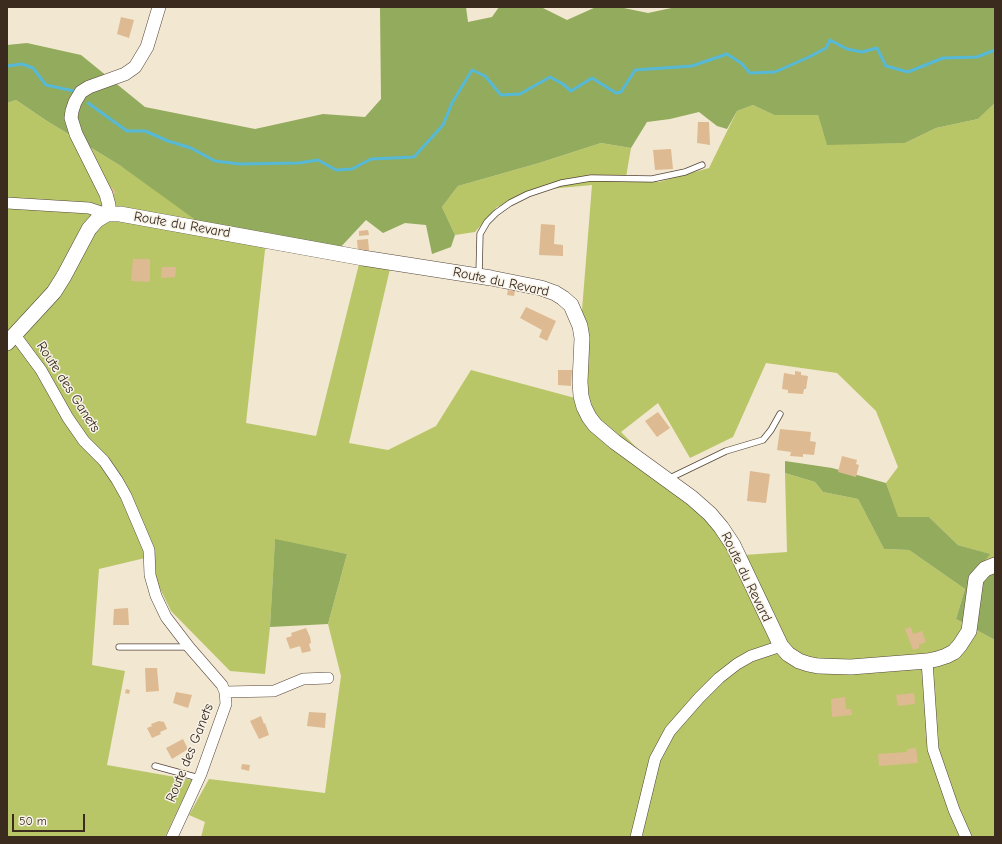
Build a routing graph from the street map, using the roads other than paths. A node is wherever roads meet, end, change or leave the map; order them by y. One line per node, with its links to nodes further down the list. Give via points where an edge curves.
1 (159, 7): 4 (street, via 147,47 135,67 125,74 81,92 72,111 71,118 76,134 106,194)
2 (702, 165): 5 (lane, via 685,172 652,179 591,178 561,182 516,200 496,213 480,234)
3 (7, 203): 4 (street, via 89,208)
4 (108, 214): 5 (main road, Route du Revard); 6 (main road, via 97,220 89,229 54,292)
5 (479, 276): 8 (main road, Route du Revard, via 541,288 563,298 571,305 582,338 580,382 584,407 595,424 615,442)
6 (11, 339): 11 (street, Route des Ganets, via 41,370 68,418 117,480 149,550 150,575 156,596 166,617)
7 (780, 414): 8 (lane, via 763,440 726,451)
8 (667, 480): 10 (main road, Route du Revard, via 692,498 721,526 733,545)
9 (995, 565): 13 (main road, Route du Revard, via 985,569 976,579 966,638 954,652)
10 (781, 646): 13 (main road, Route du Revard, via 799,661 818,666 851,667); 19 (street, via 751,656 737,664 709,688 670,731 655,759)
11 (189, 647): 12 (lane); 15 (street, Route des Ganets, via 222,685)
12 (119, 648)
13 (927, 661): 20 (street, via 933,749)
14 (328, 678): 15 (street, via 303,679 274,691)
15 (225, 692): 17 (street, Route des Ganets, via 226,704)
16 (155, 766): 17 (lane)
17 (199, 778): 18 (street, Route des Ganets)
18 (172, 837)
19 (636, 837)
20 (966, 837)

